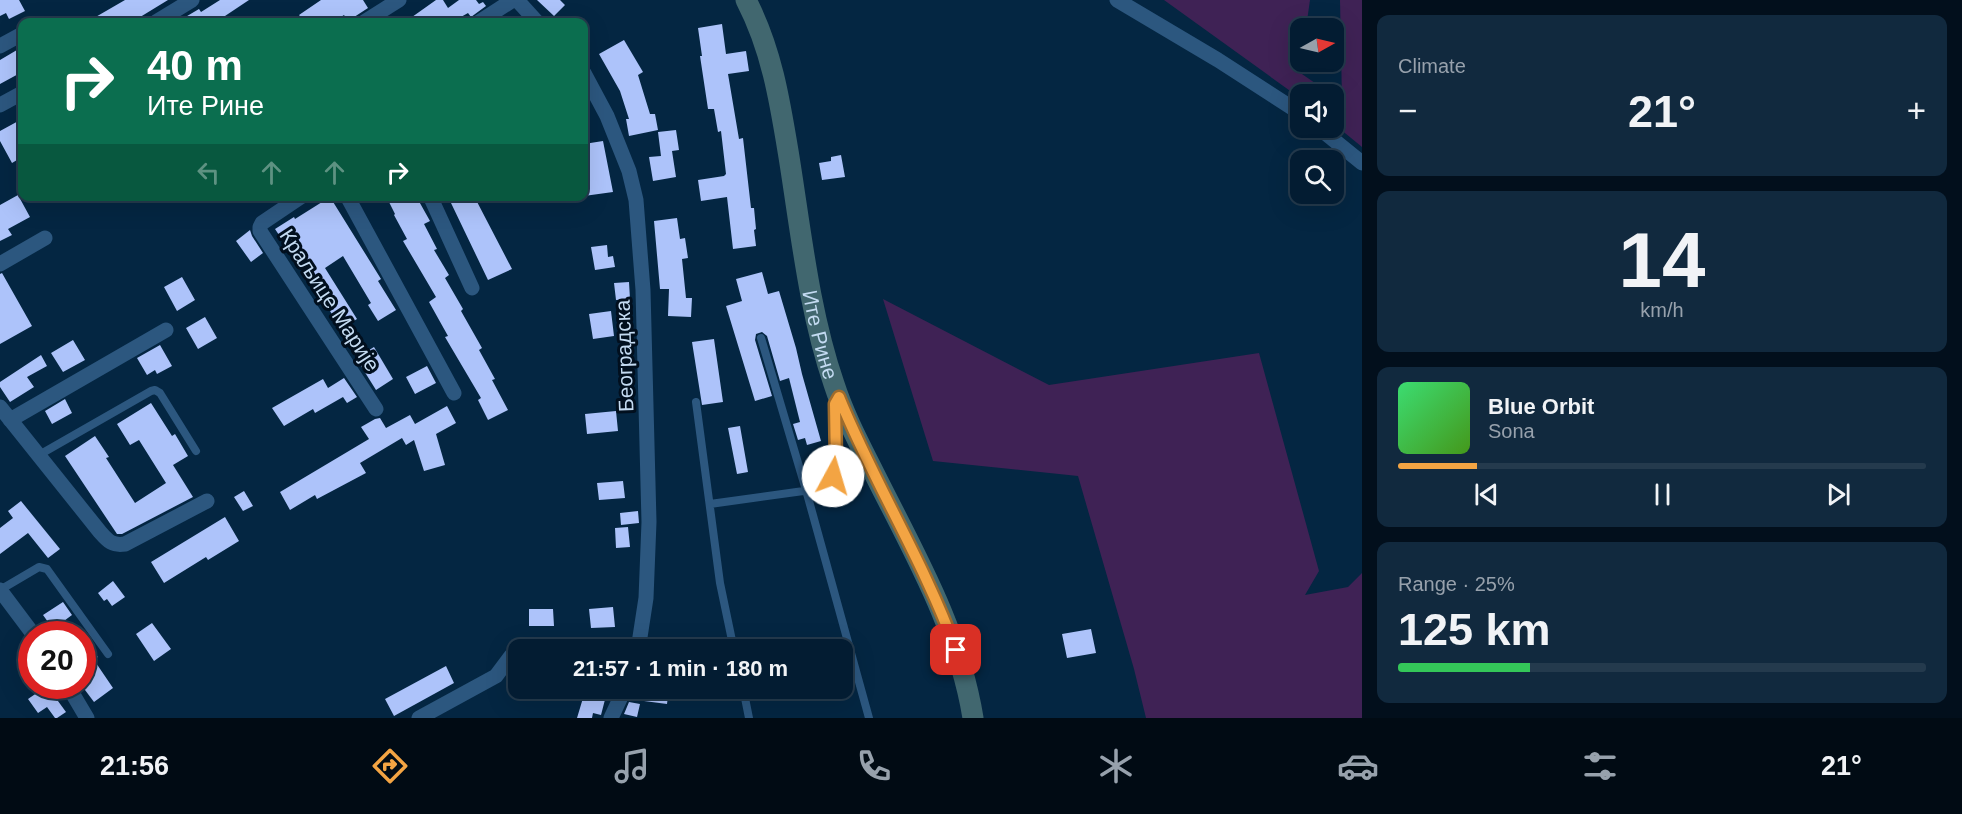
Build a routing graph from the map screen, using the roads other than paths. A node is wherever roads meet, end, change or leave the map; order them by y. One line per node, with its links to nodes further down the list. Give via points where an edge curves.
1 (192, 0): 6 (street)
2 (399, 0): 7 (street)
3 (515, 0): 8 (street); 9 (street)
4 (746, 0): 27 (street, Ите Рине, via 776,80 820,334)
5 (1117, 0): 15 (street)
6 (163, 18)
7 (370, 18)
8 (486, 18)
9 (533, 18)
10 (18, 36): 11 (street)
11 (0, 46)
12 (588, 80): 39 (street, Београдска, via 629,171 636,200 643,290 649,522 646,598)
13 (18, 95): 14 (street)
14 (0, 105)
15 (1290, 107)
16 (1331, 138): 17 (street)
17 (1362, 163)
18 (295, 201): 30 (street, Краљице Марије, via 262,223 260,231)
19 (350, 201): 26 (street)
20 (432, 201): 23 (street)
21 (45, 238): 22 (street)
22 (0, 264)
23 (472, 288)
24 (166, 330): 31 (street)
25 (761, 338): 34 (lane)
26 (454, 393)
27 (839, 397): 34 (lane, via 835,404 833,476 827,485); 51 (street, Ите Рине, via 942,612 960,661)
28 (696, 402): 36 (lane)
29 (0, 406): 31 (street)
30 (376, 409)
31 (10, 420): 33 (street)
32 (196, 451): 33 (lane, via 155,390)
33 (39, 455): 35 (street, via 100,532 116,545 125,544)
34 (806, 490): 36 (lane); 50 (lane)
35 (207, 501)
36 (710, 504): 40 (lane)
37 (0, 590): 38 (street); 41 (lane, via 39,567 47,569)
38 (23, 621)
39 (640, 639)
40 (732, 639)
41 (108, 654)
42 (508, 661): 47 (street, via 496,676)
43 (76, 699): 46 (street)
44 (619, 699): 48 (street)
45 (745, 699): 49 (lane)
46 (87, 718)
47 (419, 718)
48 (611, 718)
49 (749, 718)
50 (869, 718)
51 (973, 718)

